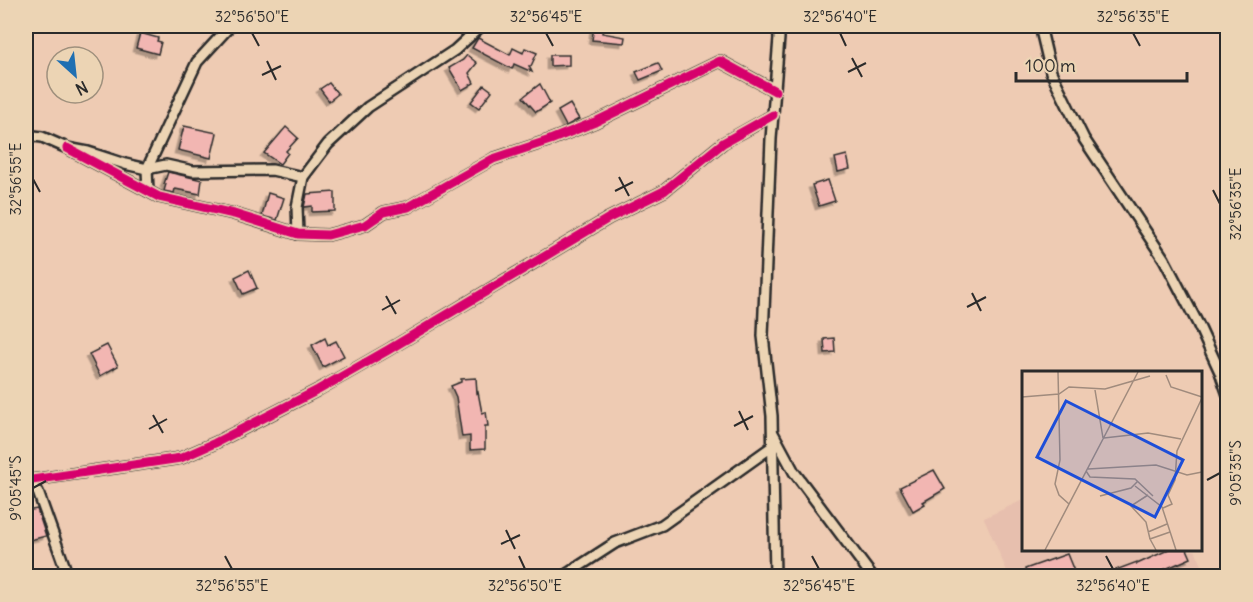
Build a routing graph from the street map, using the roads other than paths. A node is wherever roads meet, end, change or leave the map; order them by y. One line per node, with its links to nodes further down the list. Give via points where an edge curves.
1 (230, 26): 9 (street, via 196,62)
2 (481, 26): 10 (street, via 455,50 368,107 328,144)
3 (778, 26): 5 (street)
4 (1040, 26): 13 (street, via 1051,72 1084,139 1164,259 1198,324)
5 (775, 91): 6 (street); 12 (street, via 720,61 594,122 493,159 408,207 384,212 365,225 328,236)
6 (773, 115): 14 (street, via 763,336); 16 (street, via 723,143 664,191 609,218 318,390 214,443 182,458)
7 (26, 135): 8 (street)
8 (67, 148): 9 (street); 11 (street)
9 (147, 169): 10 (street, via 166,165 192,171 272,170); 11 (street)
10 (303, 177): 12 (street, via 297,207)
11 (148, 191): 12 (street)
12 (298, 234)
13 (1227, 395)
14 (773, 432): 15 (street); 20 (street, via 794,472)
15 (773, 446): 18 (street, via 662,525 615,543); 19 (street)
16 (26, 481): 17 (street, via 38,492)
17 (68, 576)
18 (564, 576)
19 (775, 576)
20 (872, 576)

